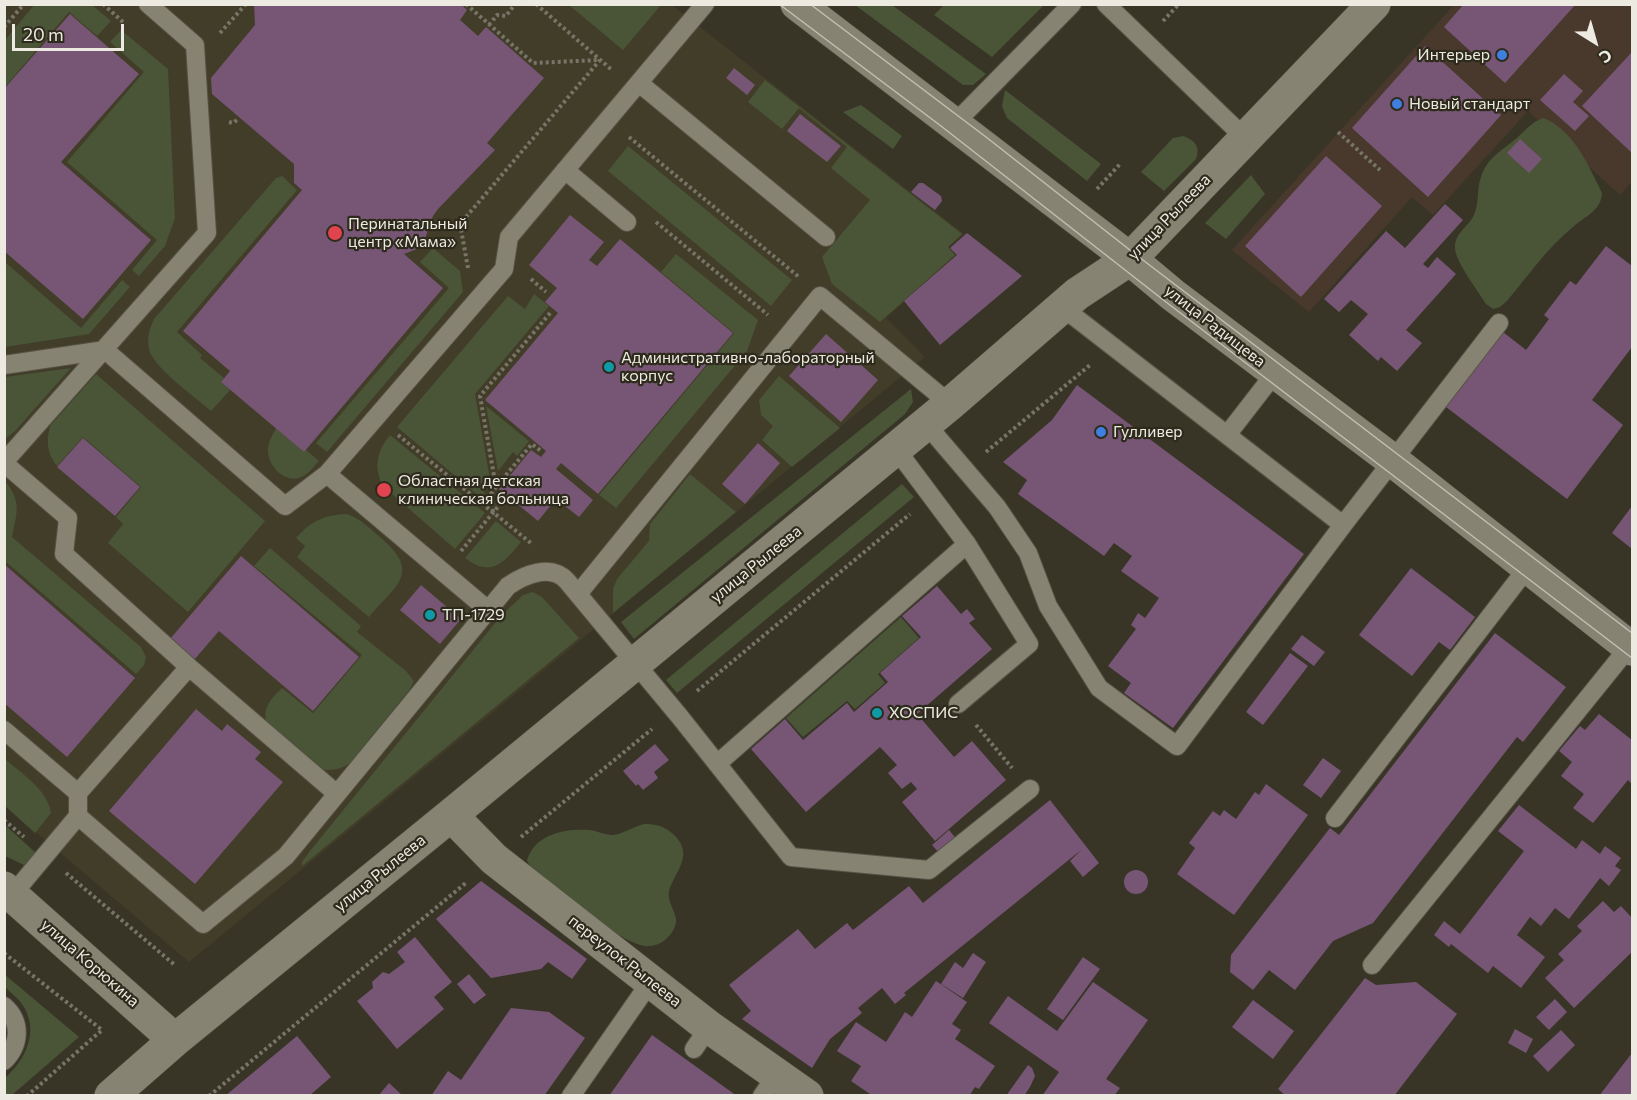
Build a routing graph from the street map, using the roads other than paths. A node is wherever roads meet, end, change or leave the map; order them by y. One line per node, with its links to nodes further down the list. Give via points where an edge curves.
1 (148, 4): 16 (lane, via 195,45 207,233)
2 (705, 4): 7 (lane)
3 (796, 4): 8 (street, улица Радищева)
4 (1072, 4): 8 (lane)
5 (1374, 4): 9 (street, улица Рылеева)
6 (1109, 6): 9 (lane)
7 (636, 86): 10 (lane); 12 (lane)
8 (954, 124): 13 (street, улица Радищева)
9 (1245, 138): 13 (street, улица Рылеева)
10 (565, 170): 11 (lane); 24 (lane, via 509,237 504,269)
11 (627, 222)
12 (826, 237)
13 (1130, 259): 14 (street, улица Рылеева); 18 (street, улица Радищева)
14 (1062, 307): 19 (street, улица Рылеева); 20 (lane)
15 (1499, 323): 22 (lane)
16 (105, 350): 17 (lane); 23 (lane); 24 (lane, via 285,506)
17 (4, 365)
18 (1275, 372): 20 (lane); 22 (street, улица Радищева)
19 (938, 414): 21 (street, улица Рылеева); 25 (lane, via 1028,553 1048,606 1099,688 1177,746); 28 (lane, via 820,296)
20 (1227, 435): 25 (lane)
21 (896, 449): 26 (lane); 31 (street, улица Рылеева)
22 (1392, 460): 25 (lane); 27 (street, улица Радищева)
23 (4, 462): 32 (lane, via 68,518 64,554)
24 (327, 474): 29 (lane)
25 (1343, 525)
26 (967, 544): 33 (lane, via 1029,644); 35 (lane)
27 (1528, 567): 30 (street, улица Радищева); 41 (lane)
28 (578, 594): 29 (lane, via 564,577 536,572 508,586); 31 (lane)
29 (488, 610): 38 (lane)
30 (1631, 648): 43 (lane)
31 (636, 663): 35 (lane); 39 (street, улица Рылеева)
32 (189, 667): 37 (lane); 38 (lane)
33 (958, 704)
34 (4, 730): 37 (lane)
35 (717, 764): 36 (lane, via 791,857 929,870)
36 (1030, 789)
37 (78, 793): 40 (lane)
38 (337, 794): 40 (lane, via 286,855 203,924)
39 (452, 815): 44 (street, переулок Рылеева, via 494,859); 46 (street, улица Рылеева)
40 (78, 816): 42 (lane)
41 (1335, 818)
42 (8, 891): 46 (street, улица Корюкина)
43 (1372, 965)
44 (651, 981): 48 (street, переулок Рылеева, via 702,1038); 50 (lane)
45 (4, 1006): 47 (lane, via 18,1033 15,1047)
46 (175, 1040): 49 (street, улица Рылеева)
47 (4, 1061)
48 (769, 1085): 51 (street, переулок Рылеева)
49 (111, 1095)
50 (571, 1095)
51 (807, 1095)

